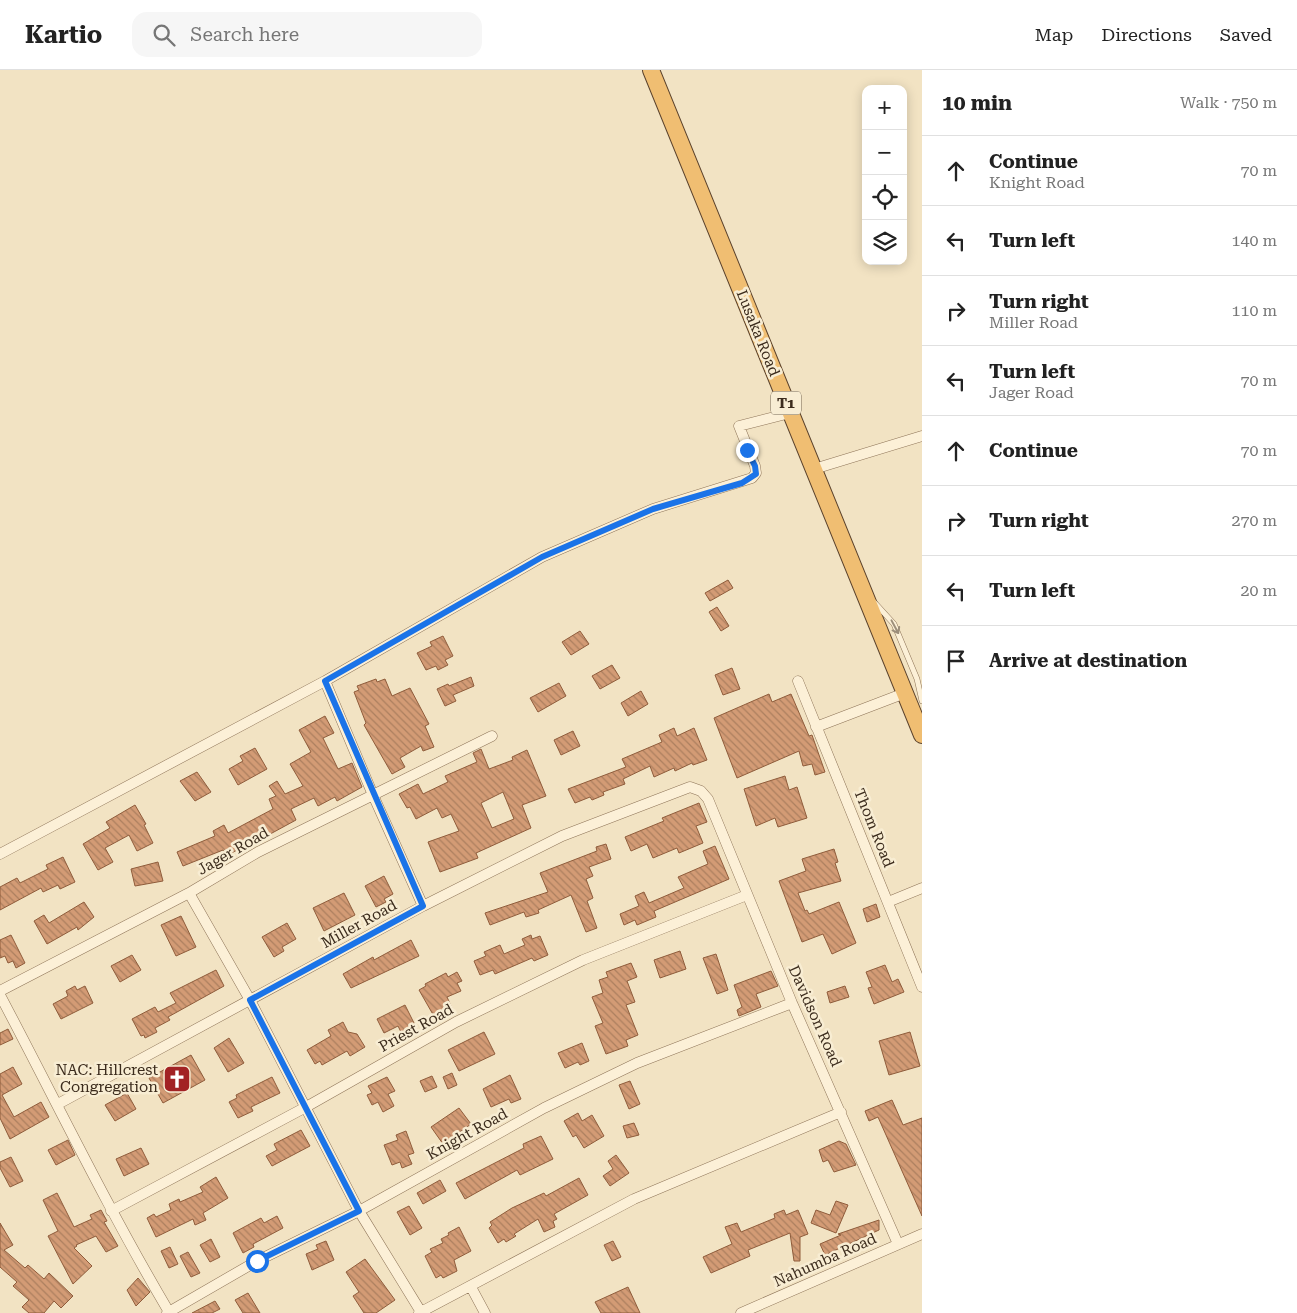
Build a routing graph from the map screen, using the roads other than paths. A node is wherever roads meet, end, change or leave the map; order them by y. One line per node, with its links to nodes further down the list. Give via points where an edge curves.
1 (651, 70): 2 (highway, Lusaka Road / T1)
2 (790, 413): 4 (highway, Lusaka Road / T1); 6 (street, via 739,426 755,466 756,474 752,478 653,509 542,557)
3 (922, 436): 4 (street)
4 (814, 469): 5 (highway, Lusaka Road / T1)
5 (864, 590): 8 (highway, Lusaka Road / T1); 9 (lane, one-way to 9, via 894,624 917,679)
6 (325, 681): 13 (street); 15 (street)
7 (798, 681): 10 (street, Thom Road)
8 (905, 692): 10 (street); 11 (highway, Lusaka Road / T1)
9 (922, 700)
10 (816, 727): 19 (street, Thom Road)
11 (922, 735)
12 (492, 736): 13 (street, Jager Road)
13 (373, 795): 17 (street, Jager Road, via 258,852); 20 (street)
14 (708, 799): 18 (street, Davidson Road); 20 (street, Miller Road, via 701,791 690,787 680,790 562,836)
15 (0, 854)
16 (922, 888): 19 (street)
17 (189, 894): 22 (street, Jager Road); 24 (street)
18 (747, 895): 25 (street, Davidson Road); 27 (street, Priest Road, via 583,960 456,1022)
19 (888, 902): 21 (street, Thom Road)
20 (423, 906): 24 (street, Miller Road)
21 (922, 987)
22 (0, 991)
23 (0, 995): 26 (street)
24 (250, 1000): 26 (street, Miller Road); 27 (street)
25 (792, 1003): 28 (street, Davidson Road); 30 (street, Knight Road, via 637,1063 553,1104)
26 (58, 1104): 29 (street)
27 (306, 1106): 29 (street, Priest Road); 30 (street)
28 (841, 1112): 32 (street, Davidson Road); 33 (street, via 634,1199)
29 (111, 1211): 34 (street)
30 (359, 1211): 34 (street, Knight Road, via 257,1261); 35 (street)
31 (922, 1234): 32 (street, Nahumba Road)
32 (898, 1244): 37 (street, Nahumba Road)
33 (470, 1287): 35 (street); 36 (street)
34 (168, 1312)
35 (420, 1312)
36 (485, 1313)
37 (740, 1313)

